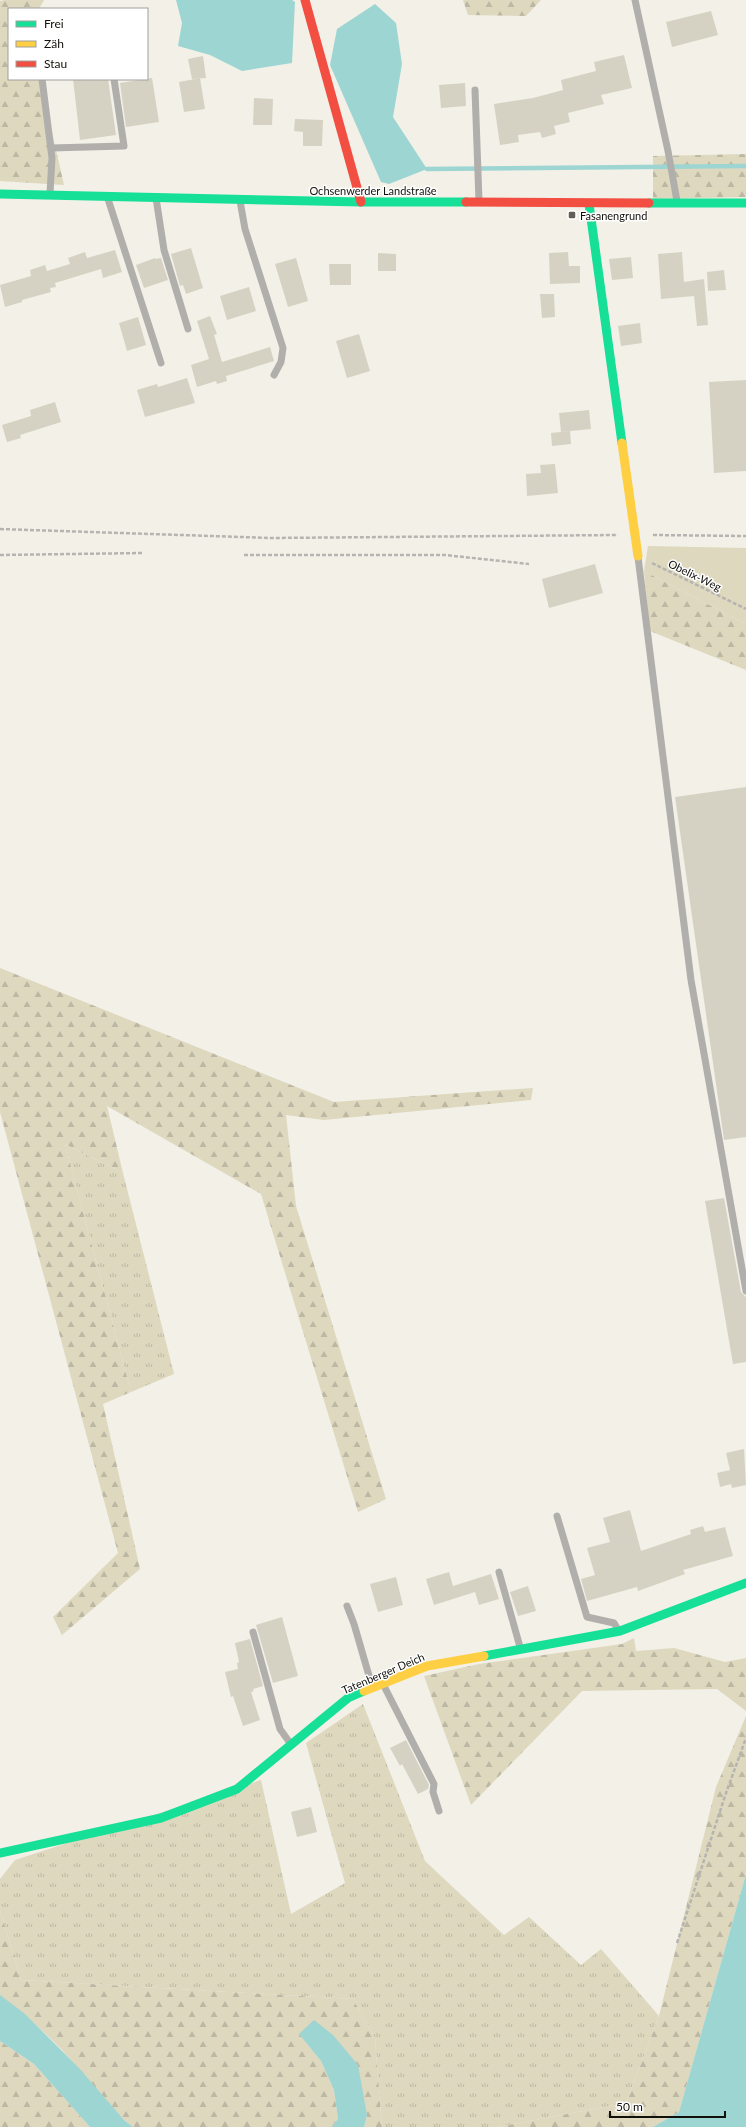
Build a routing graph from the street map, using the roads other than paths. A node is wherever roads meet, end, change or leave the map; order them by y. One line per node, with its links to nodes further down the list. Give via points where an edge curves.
1 (305, 0): 12 (street)
2 (635, 0): 14 (lane)
3 (42, 80): 6 (lane)
4 (114, 80): 6 (lane, via 124,146)
5 (475, 90): 13 (lane)
6 (51, 148): 8 (lane)
7 (0, 194): 8 (street, Ochsenwerder Landstraße)
8 (50, 196): 9 (street, Ochsenwerder Landstraße)
9 (107, 197): 10 (street, Ochsenwerder Landstraße); 18 (lane)
10 (156, 198): 11 (street, Ochsenwerder Landstraße); 17 (lane, via 164,250)
11 (240, 200): 12 (street, Ochsenwerder Landstraße); 19 (lane, via 245,229 283,348 282,362)
12 (361, 202): 13 (street, Ochsenwerder Landstraße)
13 (479, 203): 16 (street, Ochsenwerder Landstraße)
14 (678, 203): 15 (street, Ochsenwerder Landstraße); 16 (street, Ochsenwerder Landstraße)
15 (746, 203)
16 (589, 204): 20 (street)
17 (188, 329)
18 (161, 363)
19 (274, 375)
20 (638, 556): 21 (lane, via 691,980)
21 (746, 1291)
22 (557, 1516): 26 (lane, via 587,1617 614,1623)
23 (499, 1572): 28 (lane)
24 (746, 1583): 26 (street, Tatenberger Deich)
25 (346, 1606): 30 (lane)
26 (620, 1631): 28 (street, Tatenberger Deich)
27 (253, 1632): 31 (lane, via 280,1729)
28 (521, 1649): 29 (street, Tatenberger Deich, via 427,1666)
29 (383, 1684): 30 (street, Tatenberger Deich); 32 (lane, via 434,1784 433,1792)
30 (373, 1688): 31 (street, Tatenberger Deich, via 348,1698)
31 (291, 1745): 33 (street, Tatenberger Deich, via 237,1789 161,1818)
32 (439, 1811)
33 (0, 1853)

